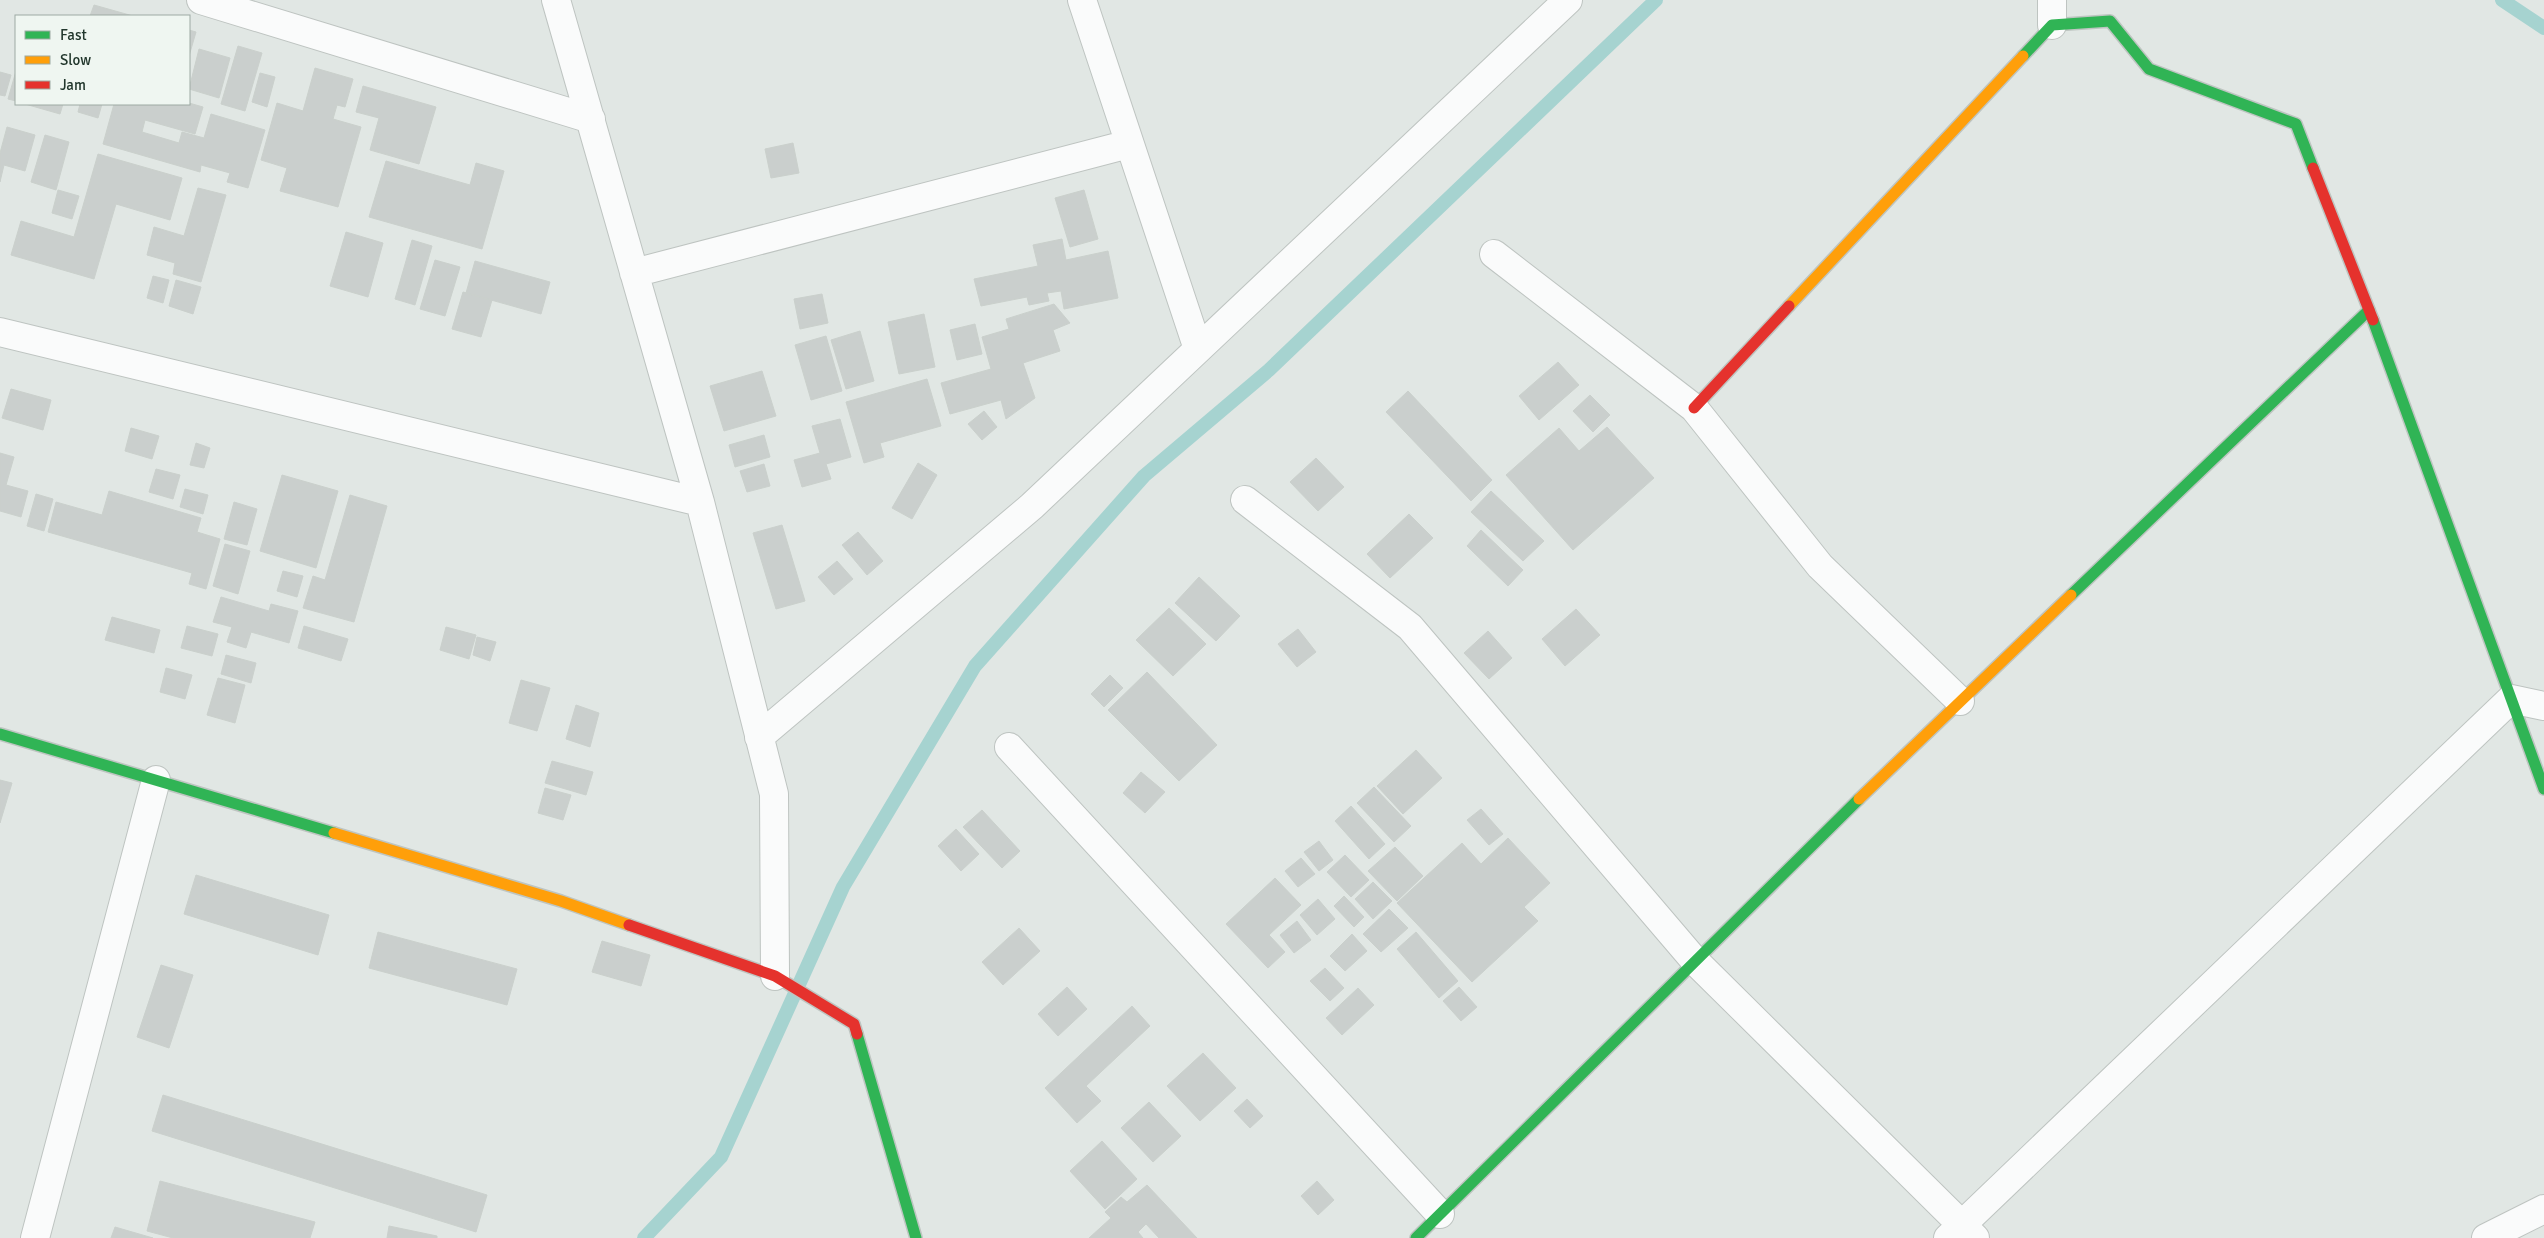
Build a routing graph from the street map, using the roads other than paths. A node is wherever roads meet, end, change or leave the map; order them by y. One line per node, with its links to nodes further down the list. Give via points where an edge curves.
1 (201, 0): 6 (street)
2 (556, 0): 6 (street)
3 (1082, 0): 7 (street)
4 (1568, 0): 12 (street)
5 (2052, 13): 10 (street, via 2110,21 2149,70 2296,124); 13 (street)
6 (591, 119): 9 (street)
7 (1129, 144): 9 (street); 12 (street)
8 (1494, 254): 13 (street)
9 (634, 273): 15 (street)
10 (2368, 310): 16 (street); 17 (street)
11 (0, 332): 15 (street)
12 (1198, 350): 20 (street, via 1032,506)
13 (1694, 408): 17 (street, via 1820,566)
14 (1245, 500): 24 (street, via 1410,627)
15 (700, 502): 20 (street)
16 (2511, 699): 18 (street); 23 (street); 28 (street)
17 (1960, 701): 24 (street)
18 (2544, 706)
19 (0, 734): 22 (street)
20 (759, 737): 25 (street, via 774,794)
21 (1009, 746): 27 (street)
22 (156, 780): 25 (street, via 561,901); 29 (street)
23 (2544, 789)
24 (1696, 961): 27 (street); 28 (street)
25 (775, 976): 30 (street, via 854,1024)
26 (2544, 1209): 32 (street)
27 (1440, 1214): 31 (street)
28 (1961, 1234)
29 (35, 1238)
30 (916, 1238)
31 (1416, 1238)
32 (2486, 1238)

